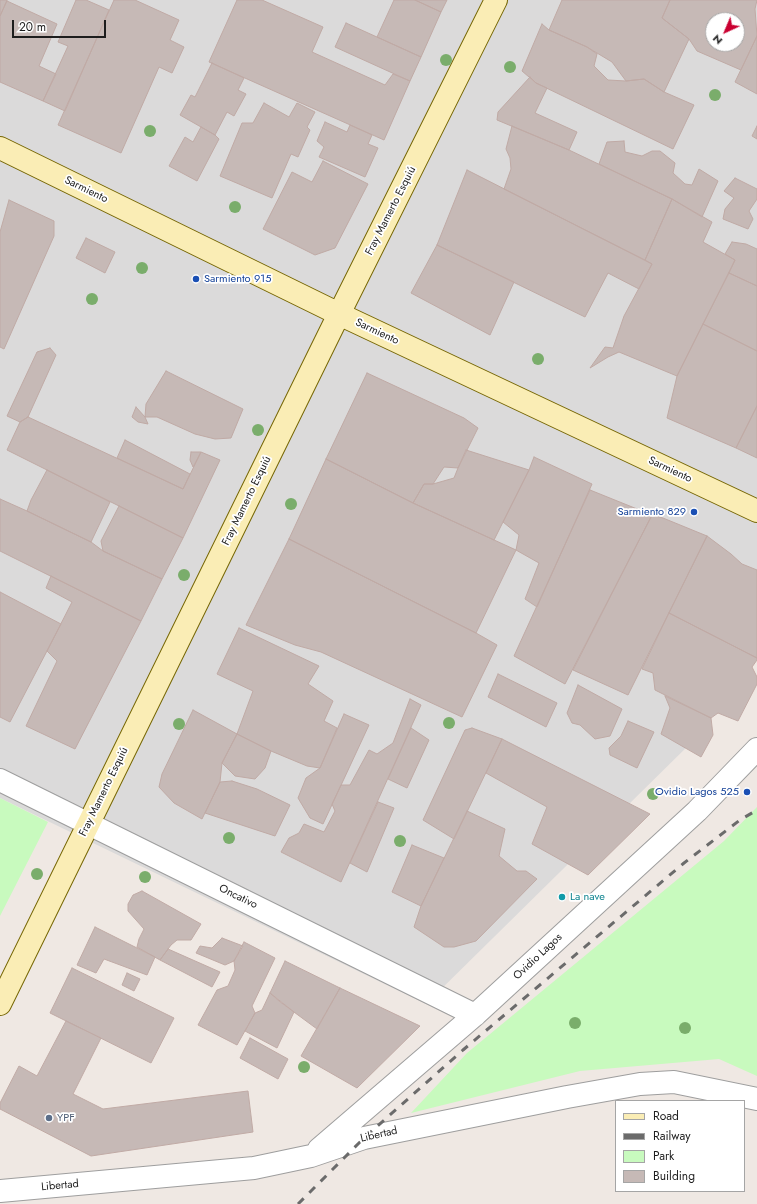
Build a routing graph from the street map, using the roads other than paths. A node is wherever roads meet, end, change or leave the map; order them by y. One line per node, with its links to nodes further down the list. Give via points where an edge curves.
1 (496, 0): 3 (street, Fray Mamerto Esquiú)
2 (0, 148): 3 (street, Sarmiento)
3 (339, 314): 4 (street, Sarmiento); 7 (street, Fray Mamerto Esquiú)
4 (757, 511)
5 (757, 749): 9 (street, Ovidio Lagos, via 697,811)
6 (0, 780): 7 (street, Oncativo)
7 (89, 823): 8 (street, Fray Mamerto Esquiú); 9 (street, Oncativo)
8 (0, 1004)
9 (475, 1015): 11 (street, Ovidio Lagos)
10 (757, 1099): 11 (street, Libertad, via 674,1082 640,1084 364,1138)
11 (311, 1156): 12 (street, Libertad, via 254,1168)
12 (0, 1191)

